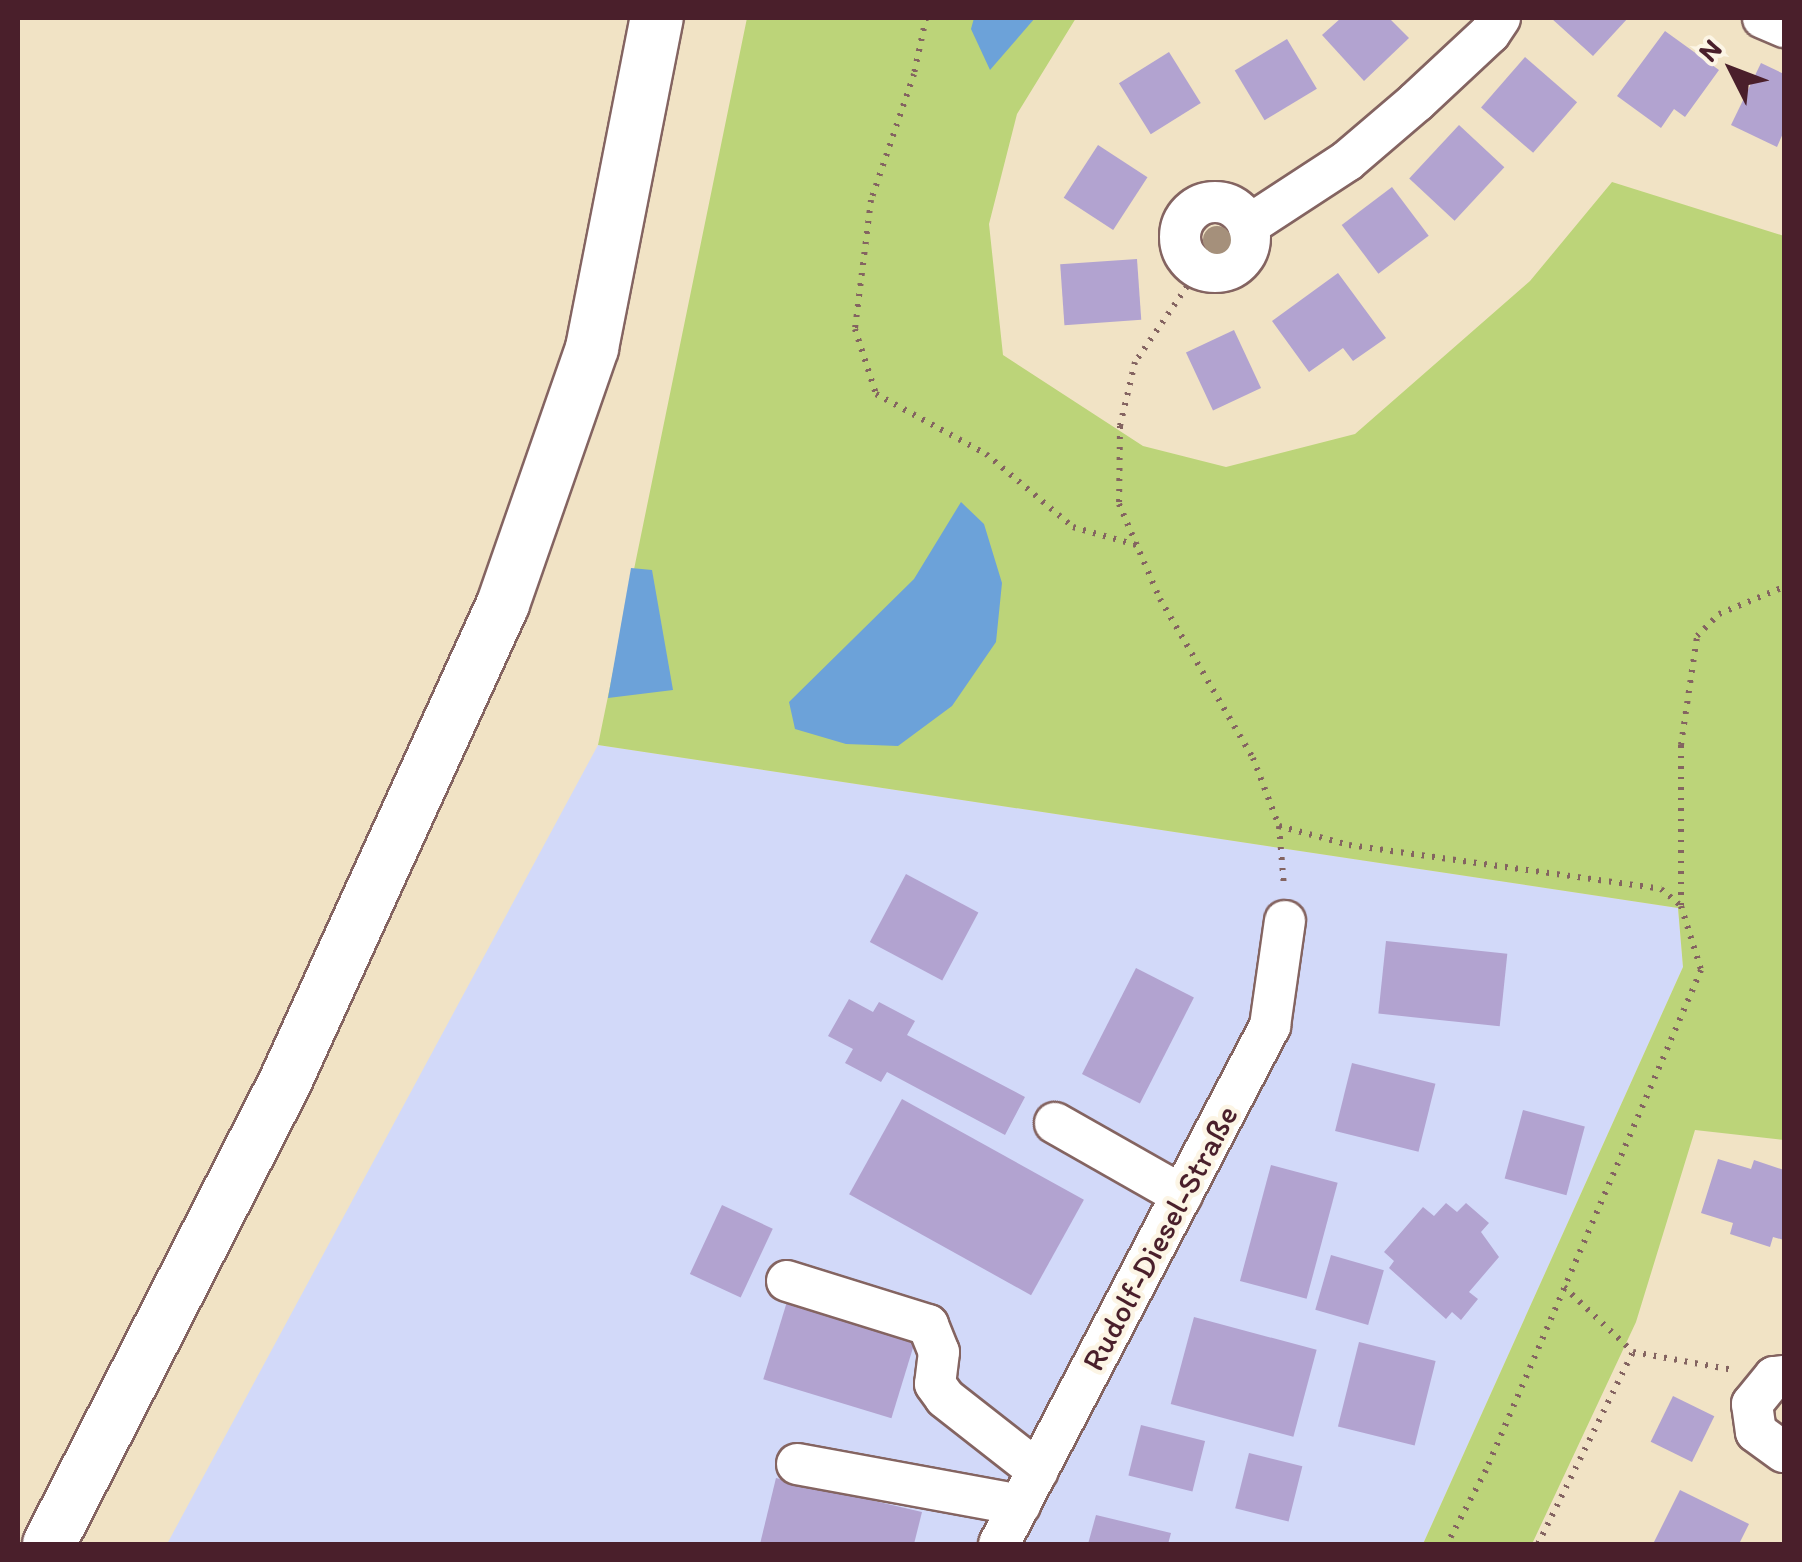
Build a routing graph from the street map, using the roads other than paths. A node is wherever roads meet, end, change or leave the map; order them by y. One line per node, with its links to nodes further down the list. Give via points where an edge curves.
1 (657, 18): 14 (main road, via 592,348 503,604 284,1082)
2 (1500, 18): 5 (street, via 1361,150)
3 (1762, 18): 4 (street)
4 (1784, 27)
5 (1248, 226): 5 (street, via 1242,213 1217,201 1191,210 1179,234 1181,248 1199,269 1213,272 1238,263 1250,239)
6 (1286, 920): 8 (street, Rudolf-Diesel-Straße, via 1270,1026)
7 (1055, 1124): 8 (street)
8 (1182, 1195): 13 (street, Rudolf-Diesel-Straße)
9 (787, 1281): 13 (street, via 928,1325 940,1352 935,1384)
10 (1779, 1376): 11 (street, via 1752,1404 1756,1432)
11 (1784, 1452)
12 (797, 1464): 13 (street)
13 (1029, 1488): 15 (street, Rudolf-Diesel-Straße)
14 (49, 1544)
15 (1000, 1544)

